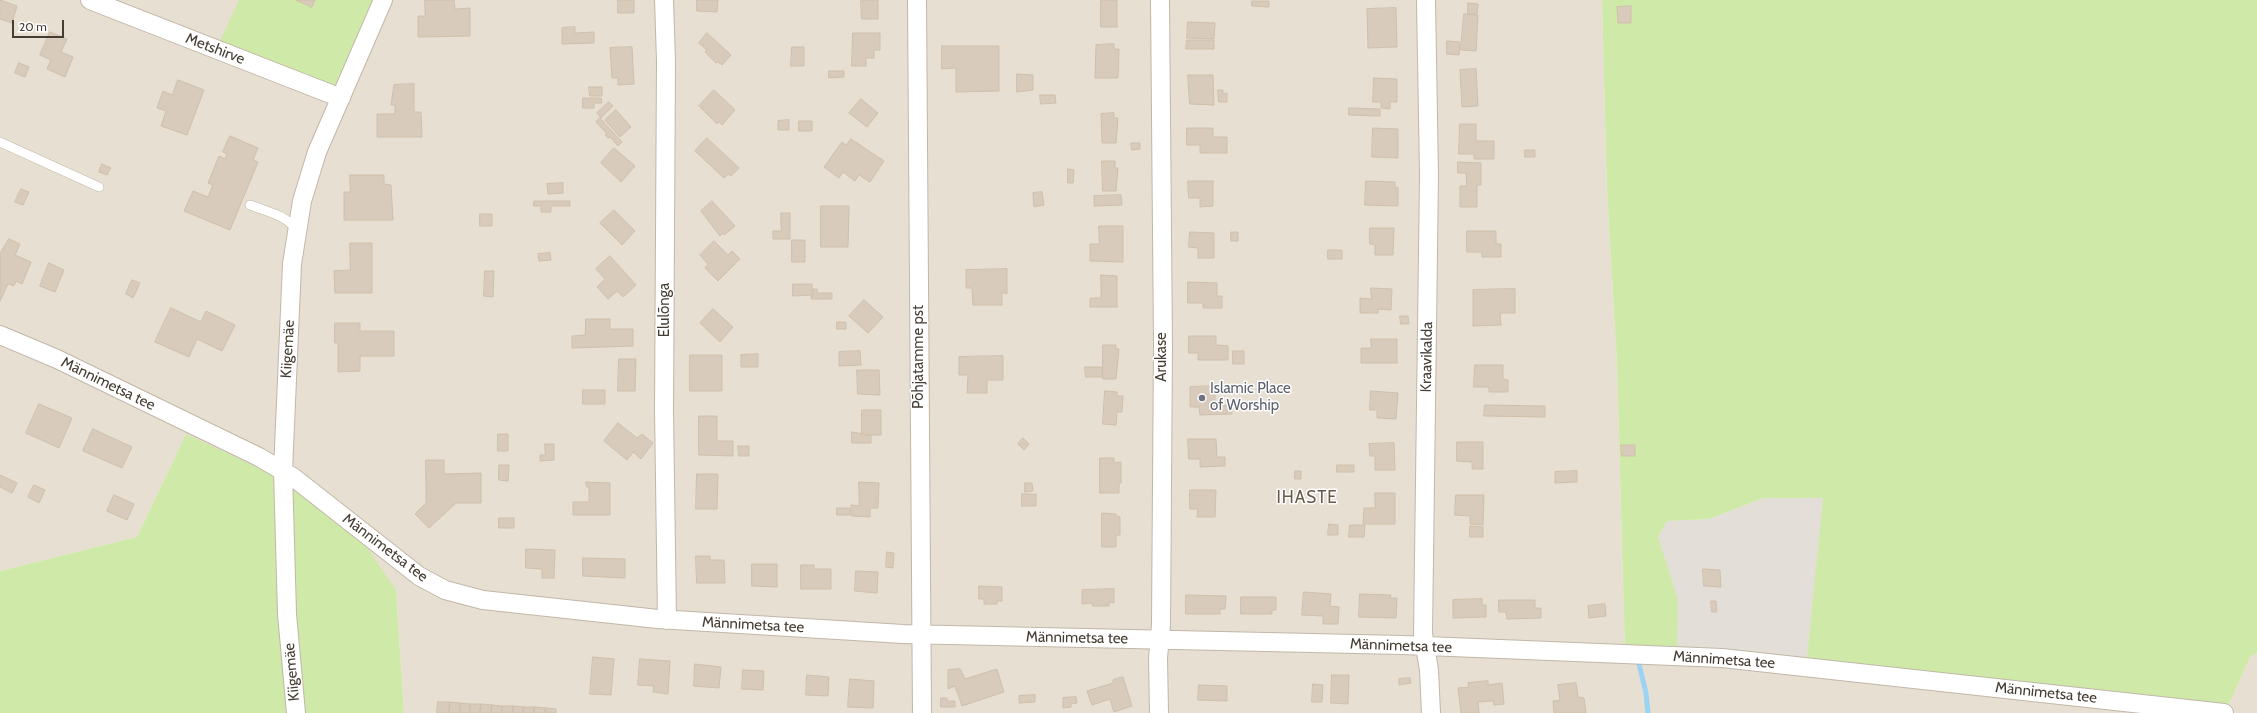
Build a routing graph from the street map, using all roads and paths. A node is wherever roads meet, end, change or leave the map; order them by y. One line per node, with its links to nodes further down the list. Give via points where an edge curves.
1 (90, 0): 7 (street, Metshirve)
2 (382, 0): 7 (street, Kiigemäe)
3 (664, 0): 14 (street, Elulõnga)
4 (917, 0): 15 (street, Põhjatamme pst)
5 (1160, 0): 16 (street, Arukase, via 1163,346)
6 (1426, 0): 17 (street, Kraavikalda, via 1429,175 1423,634)
7 (341, 98): 11 (street, Kiigemäe, via 318,152 302,201)
8 (0, 142): 9 (lane)
9 (99, 187)
10 (250, 205): 11 (lane, via 279,214 290,221)
11 (298, 231): 13 (street, Kiigemäe, via 292,264)
12 (0, 335): 13 (street, Männimetsa tee, via 57,359)
13 (283, 471): 14 (street, Männimetsa tee, via 419,576 445,590 483,600); 18 (street, Kiigemäe, via 287,614)
14 (666, 620): 15 (street, Männimetsa tee)
15 (921, 634): 16 (street, Männimetsa tee); 19 (street, Põhjatamme pst)
16 (1160, 640): 17 (street, Männimetsa tee); 20 (street, Arukase)
17 (1425, 646): 21 (street, Kraavikalda); 22 (street, Männimetsa tee, via 1722,658)
18 (296, 713)
19 (922, 713)
20 (1159, 713)
21 (1431, 713)
22 (2224, 713)

